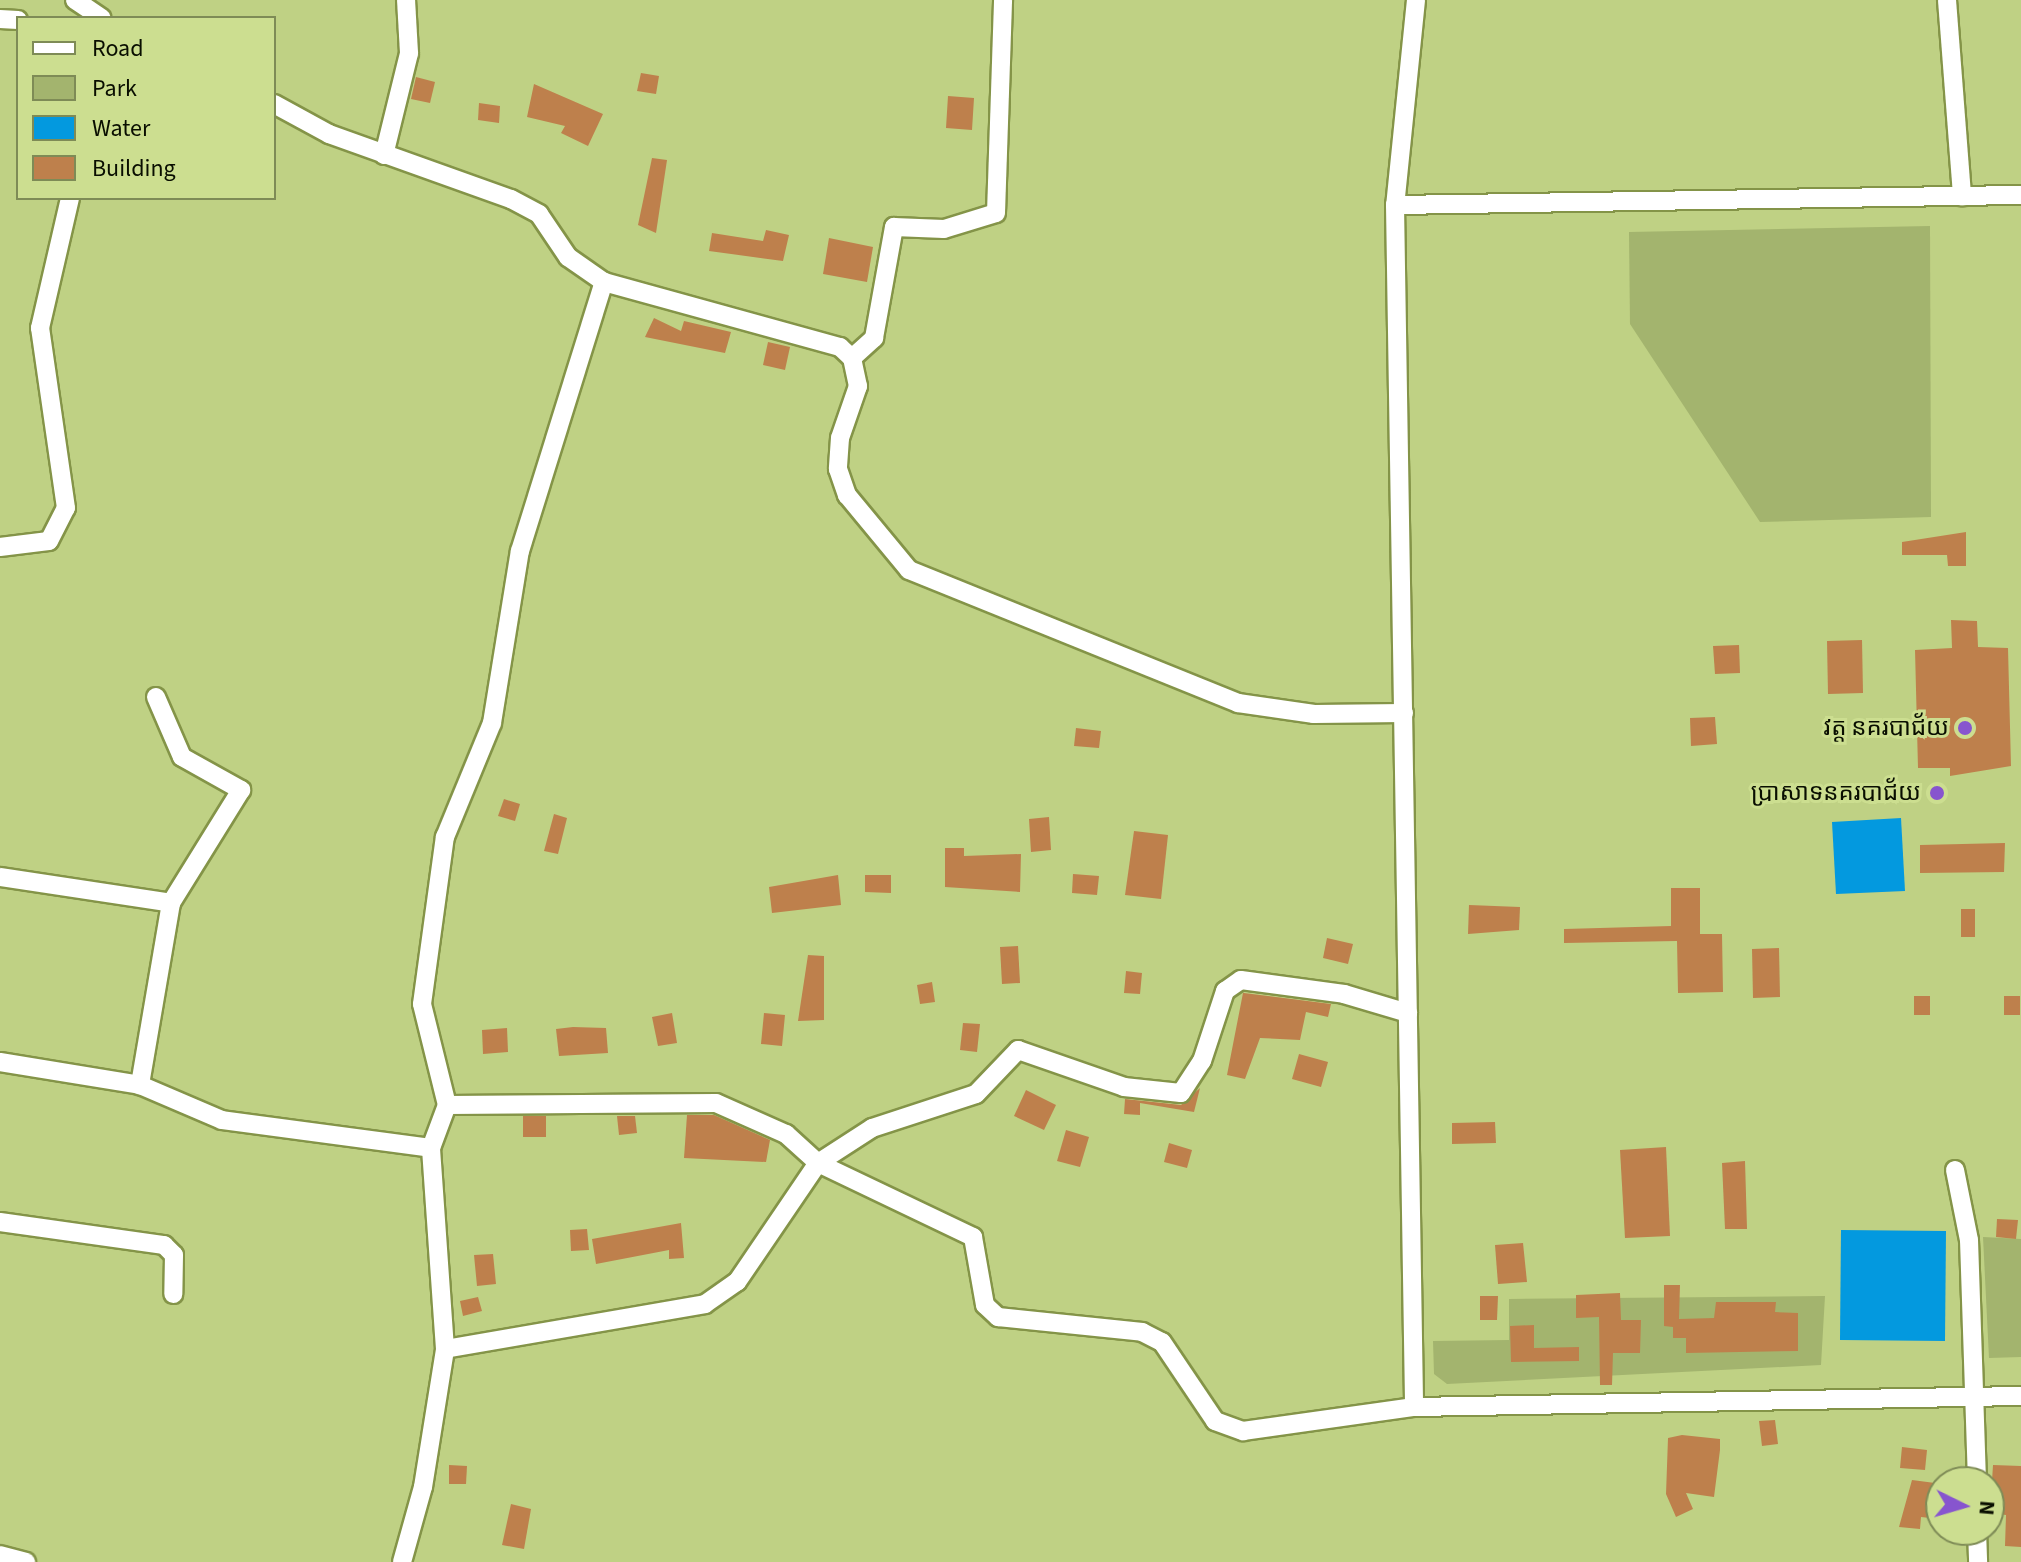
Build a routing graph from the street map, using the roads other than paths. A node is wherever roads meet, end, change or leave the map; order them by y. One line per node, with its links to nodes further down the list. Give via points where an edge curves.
1 (75, 0): 6 (street)
2 (406, 0): 8 (street, via 409,53)
3 (1003, 0): 14 (street, via 996,213 944,229 894,227 874,338)
4 (1416, 0): 12 (street)
5 (1947, 0): 10 (street)
6 (99, 16)
7 (276, 105): 8 (street)
8 (384, 155): 13 (street, via 480,185 539,214 568,257)
9 (2021, 195): 10 (street)
10 (1962, 196): 12 (street)
11 (70, 200): 15 (street, via 40,328 66,508 49,541)
12 (1395, 205): 17 (street)
13 (604, 282): 14 (street, via 803,335); 23 (street, via 520,551 492,723 445,837 422,1004)
14 (852, 358): 17 (street, via 858,386 840,438 838,469 847,495 909,570 1238,703 1314,714)
15 (0, 547)
16 (156, 697): 19 (street, via 182,757 241,790)
17 (1404, 713): 20 (street)
18 (0, 877): 19 (street)
19 (171, 903): 22 (street)
20 (1408, 1013): 25 (street, via 1344,994 1241,980 1225,991 1202,1061 1181,1093 1124,1087 1018,1050 976,1094 872,1128); 32 (street)
21 (0, 1062): 22 (street)
22 (140, 1085): 24 (street, via 222,1120)
23 (447, 1105): 24 (street); 25 (street, via 716,1103 786,1134)
24 (431, 1148): 29 (street)
25 (818, 1163): 29 (street, via 753,1261 705,1304); 32 (street, via 973,1237 985,1305 998,1317 1142,1332 1162,1342 1215,1421 1243,1431)
26 (1955, 1170): 31 (street, via 1969,1240)
27 (1, 1228): 28 (street, via 164,1245 174,1255)
28 (173, 1294)
29 (445, 1349): 36 (street, via 423,1487)
30 (2021, 1396): 31 (street)
31 (1977, 1397): 32 (street); 33 (street)
32 (1414, 1407)
33 (1977, 1466)
34 (0, 1555): 35 (street)
35 (26, 1562)
36 (402, 1562)

